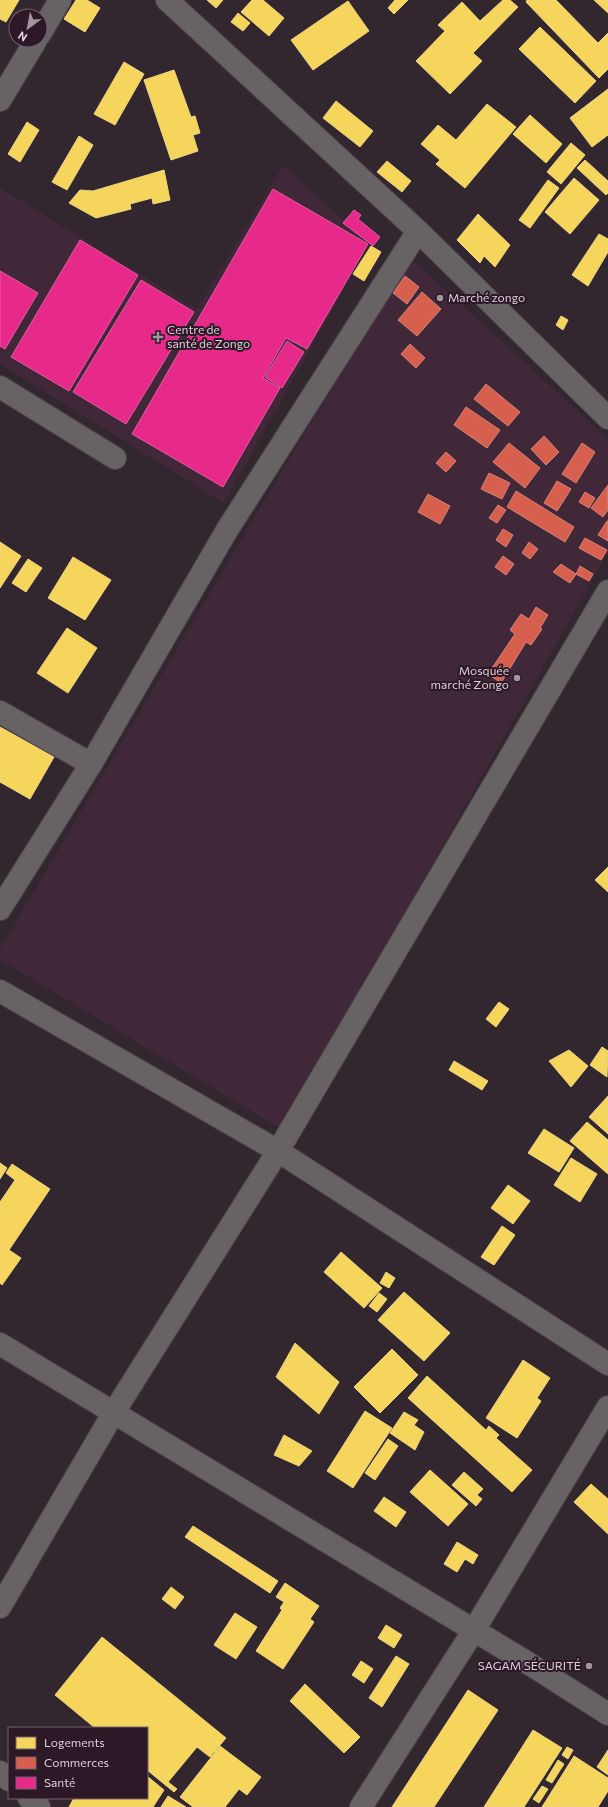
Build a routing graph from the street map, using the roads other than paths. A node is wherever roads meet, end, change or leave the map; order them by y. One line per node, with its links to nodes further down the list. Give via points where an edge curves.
1 (60, 0): 3 (street)
2 (166, 0): 6 (street)
3 (48, 20)
4 (31, 48): 5 (street)
5 (0, 100)
6 (418, 232): 8 (street); 12 (street, via 227,530)
7 (0, 387): 9 (street)
8 (608, 418)
9 (115, 458)
10 (608, 591): 15 (street)
11 (0, 712): 12 (street)
12 (91, 764): 13 (street)
13 (0, 909)
14 (0, 991): 15 (street)
15 (278, 1151): 17 (street); 19 (street)
16 (0, 1344): 19 (street)
17 (608, 1364)
18 (608, 1407): 21 (street)
19 (114, 1412): 20 (street); 21 (street)
20 (0, 1607)
21 (474, 1630): 22 (street); 27 (street)
22 (608, 1714)
23 (0, 1772): 24 (street)
24 (8, 1779)
25 (30, 1799): 26 (street)
26 (39, 1807)
27 (361, 1807)

